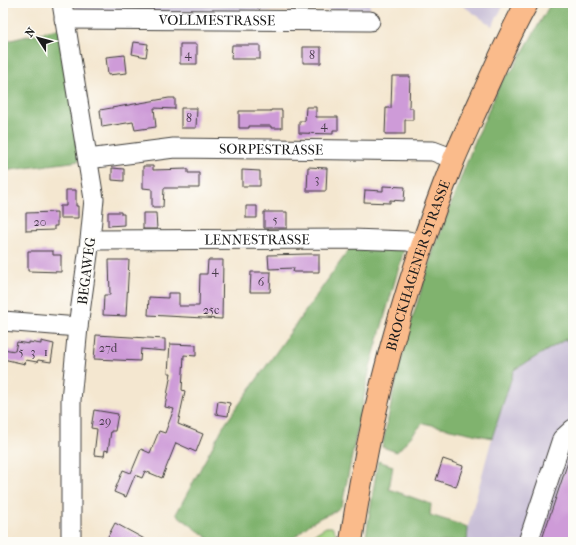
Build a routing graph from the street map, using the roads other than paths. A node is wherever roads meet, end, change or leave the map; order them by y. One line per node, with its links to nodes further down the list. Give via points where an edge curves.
1 (527, 3): 4 (main road, BROCKHAGENER STRASSE, via 510,33)
2 (63, 11): 3 (street, VOLLMESTRASSE); 5 (street, BEGAWEG)
3 (370, 21)
4 (454, 158): 5 (street, SORPESTRASSE, via 433,151 174,148); 7 (main road, BROCKHAGENER STRASSE)
5 (88, 159): 6 (street, BEGAWEG, via 94,199)
6 (90, 240): 7 (street, LENNESTRASSE, via 352,239 408,241); 9 (street, BEGAWEG)
7 (422, 245): 12 (main road, BROCKHAGENER STRASSE, via 385,373)
8 (3, 321): 9 (street)
9 (78, 327): 11 (street, BEGAWEG, via 71,400)
10 (573, 429): 13 (street, via 562,439)
11 (71, 542)
12 (351, 542)
13 (528, 542)

